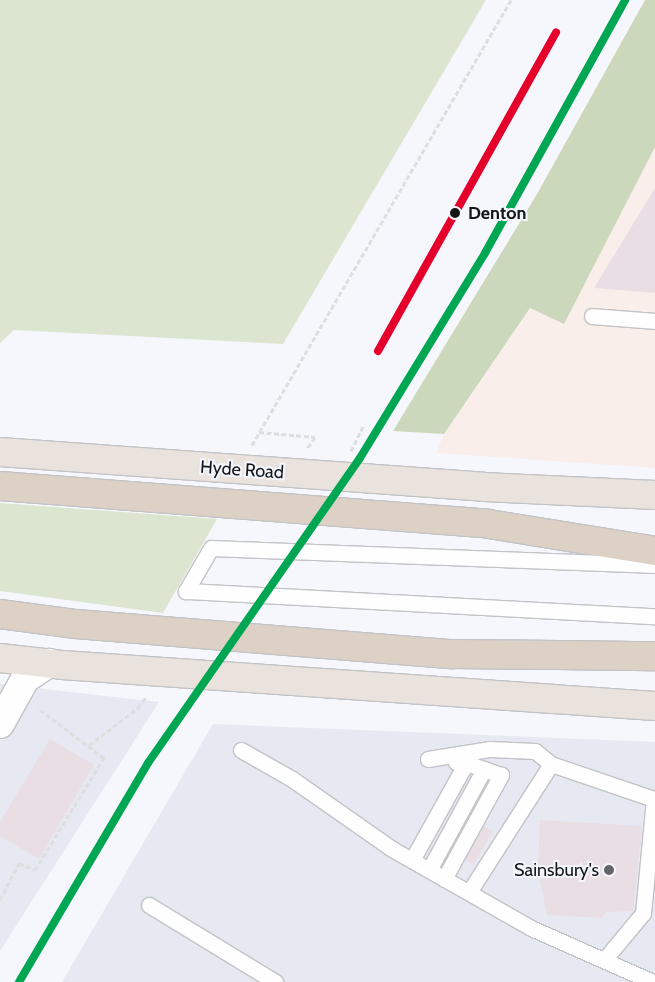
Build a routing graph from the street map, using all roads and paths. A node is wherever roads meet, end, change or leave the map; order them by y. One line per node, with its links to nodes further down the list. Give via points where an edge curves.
1 (510, 0): 5 (path)
2 (592, 316): 3 (lane)
3 (655, 321)
4 (363, 426): 8 (path)
5 (259, 432): 6 (path); 9 (path)
6 (315, 437)
7 (0, 452): 9 (main road, Hyde Road)
8 (350, 452)
9 (237, 470): 11 (main road, Hyde Road)
10 (0, 486): 12 (highway, via 489,524)
11 (655, 495)
12 (655, 551)
13 (655, 565): 15 (lane, via 211,548 186,591)
14 (0, 614): 16 (highway, via 76,624 452,654)
15 (655, 616)
16 (655, 656)
17 (0, 658): 18 (main road)
18 (55, 664): 20 (main road); 22 (street, via 25,679)
19 (34, 705): 23 (path)
20 (655, 706)
21 (138, 708): 23 (path)
22 (0, 724)
23 (89, 745): 32 (path, via 104,758 35,870 19,863)
24 (241, 750): 28 (lane, via 292,779)
25 (466, 763): 26 (lane, via 428,759 490,749 535,751); 27 (lane); 28 (lane)
26 (551, 764): 31 (lane); 34 (lane, via 654,799 644,913)
27 (484, 769): 29 (lane); 30 (lane, via 501,775)
28 (412, 860): 29 (lane)
29 (429, 870): 30 (lane)
30 (444, 879): 31 (lane)
31 (469, 892): 34 (lane, via 531,928)
32 (0, 900)
33 (149, 904): 35 (lane)
34 (604, 960): 36 (lane)
35 (275, 982)
36 (653, 982)

